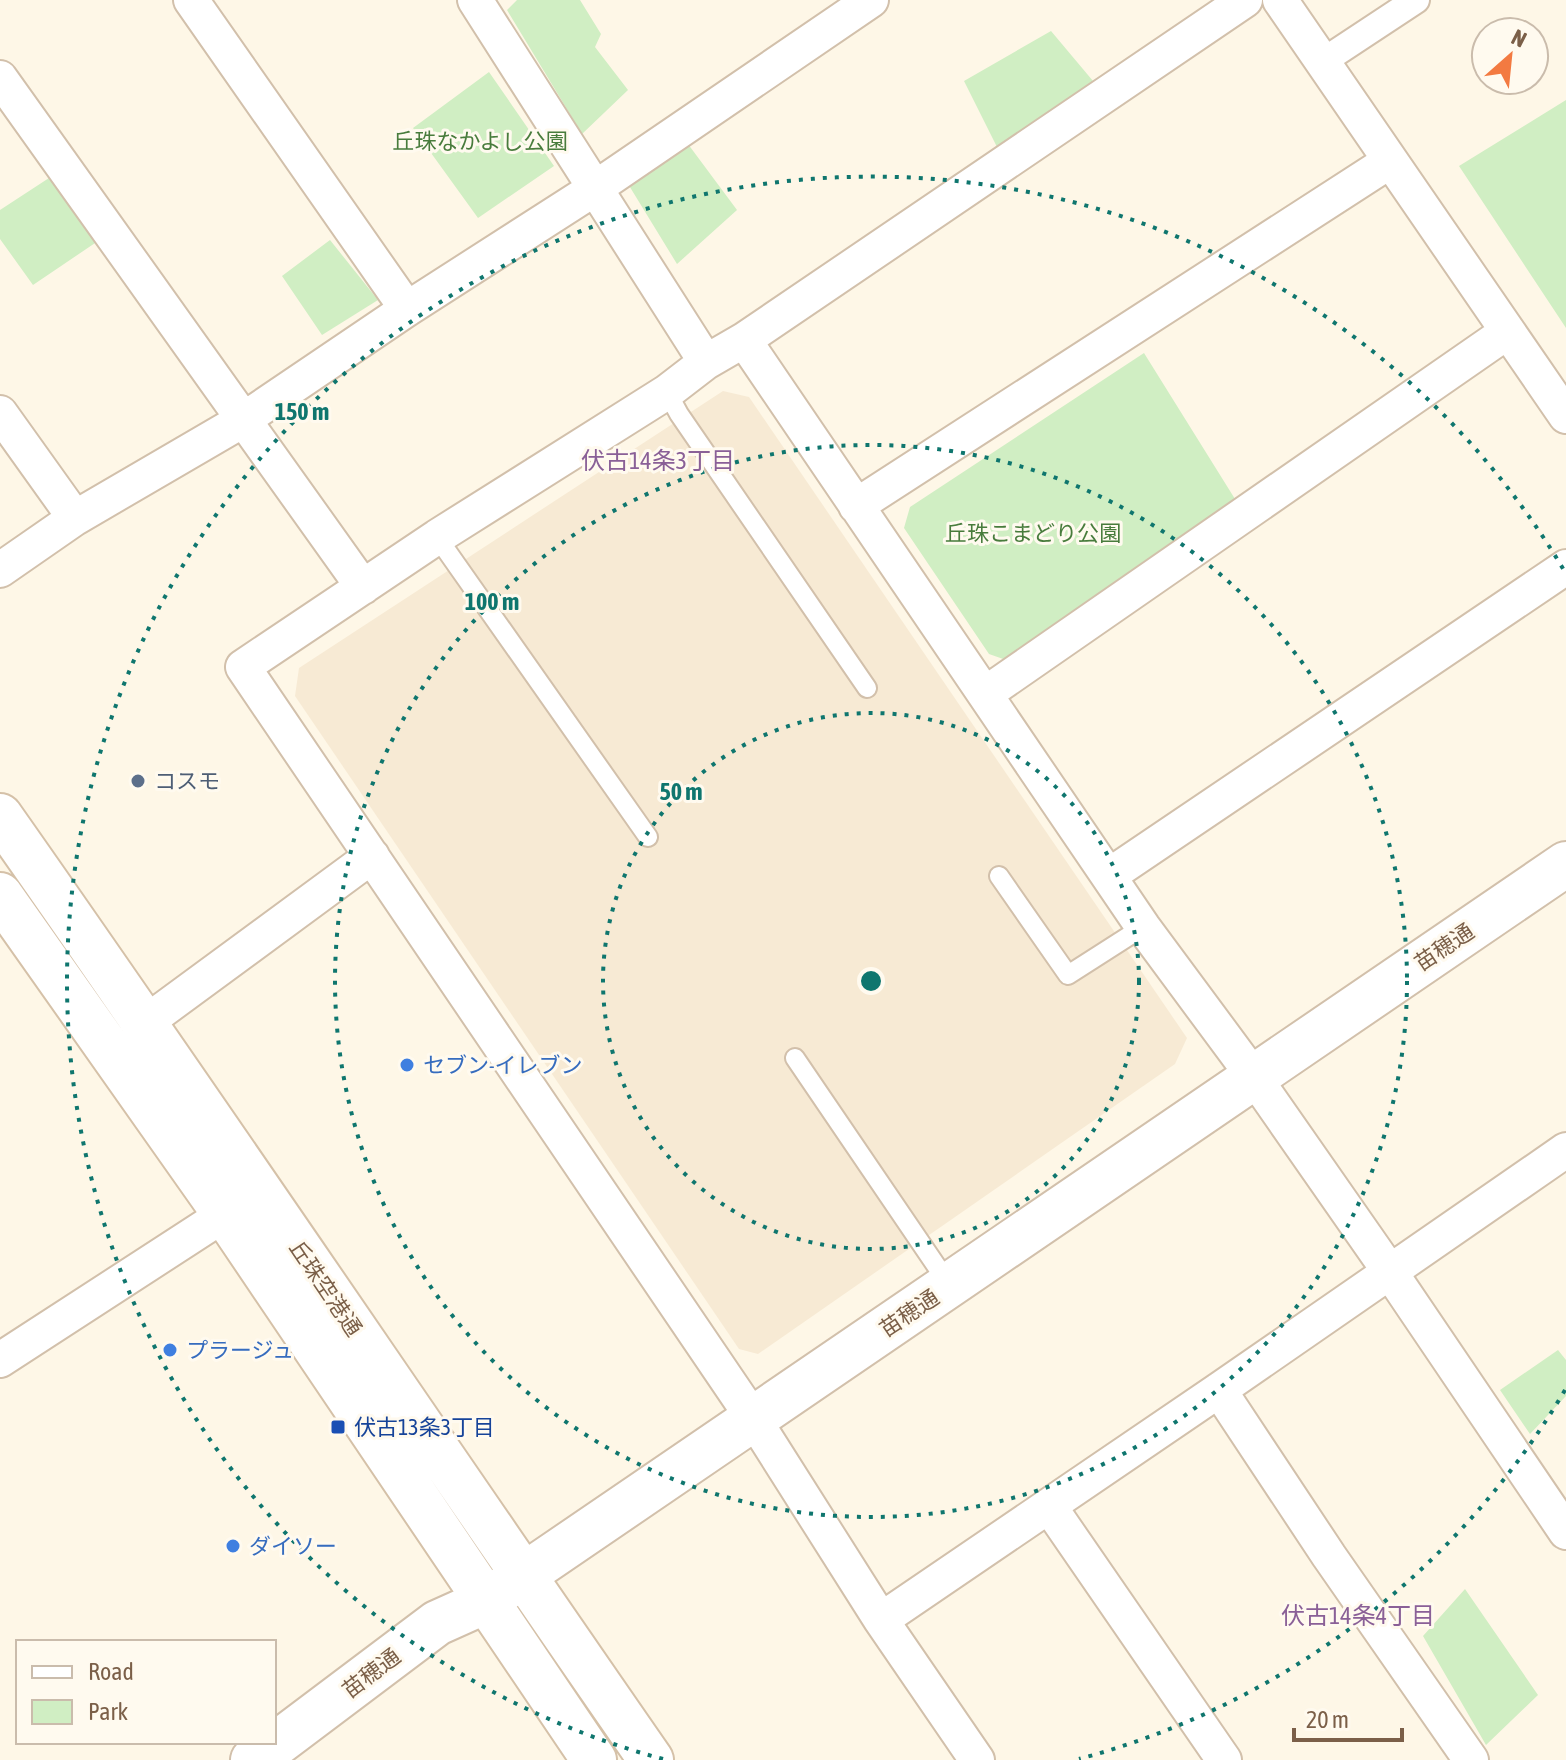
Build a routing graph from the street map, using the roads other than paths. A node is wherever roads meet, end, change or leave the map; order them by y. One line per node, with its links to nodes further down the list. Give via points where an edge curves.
1 (191, 0): 11 (street)
2 (475, 0): 10 (street)
3 (871, 0): 10 (street)
4 (1245, 0): 13 (street)
5 (1280, 0): 7 (street)
6 (1416, 0): 7 (street)
7 (1322, 62): 9 (street)
8 (0, 78): 18 (street)
9 (1390, 161): 12 (street); 19 (street)
10 (594, 189): 11 (street); 14 (street)
11 (407, 309): 18 (street)
12 (1507, 332): 17 (street); 26 (street)
13 (744, 340): 14 (street); 19 (street)
14 (706, 362): 15 (street)
15 (667, 392): 21 (street); 25 (lane)
16 (0, 413): 20 (street)
17 (1566, 416)
18 (243, 420): 20 (street); 24 (street)
19 (856, 506): 26 (street)
20 (75, 518): 23 (street)
21 (437, 537): 24 (street); 28 (lane)
22 (1566, 567): 31 (street)
23 (0, 570)
24 (363, 587): 29 (street, via 243,667)
25 (867, 688)
26 (985, 694): 31 (street)
27 (0, 816): 35 (main road, 丘珠空港通)
28 (648, 837)
29 (372, 856): 35 (street); 44 (street)
30 (1566, 864): 37 (main road, 苗穂通)
31 (1110, 875): 34 (street)
32 (999, 876): 34 (lane, via 1068,975)
33 (0, 895): 39 (main road, 丘珠空港通)
34 (1143, 927): 37 (street)
35 (145, 1023): 47 (main road, 丘珠空港通)
36 (795, 1058): 41 (lane)
37 (1254, 1077): 40 (street); 41 (main road, 苗穂通)
38 (1563, 1161): 40 (street)
39 (225, 1214): 42 (street); 48 (main road, 丘珠空港通)
40 (1390, 1272): 43 (street); 46 (street)
41 (950, 1286): 44 (main road, 苗穂通)
42 (4, 1349)
43 (1219, 1390): 45 (street); 55 (street)
44 (753, 1418): 47 (main road, 苗穂通); 49 (street)
45 (1049, 1506): 49 (street); 54 (street)
46 (1566, 1532)
47 (523, 1576): 48 (main road, 苗穂通); 52 (main road, 丘珠空港通)
48 (486, 1601): 50 (main road, 苗穂通, via 437,1623); 51 (main road, 丘珠空港通)
49 (881, 1620): 53 (street)
50 (275, 1754)
51 (594, 1760)
52 (651, 1760)
53 (977, 1760)
54 (1224, 1760)
55 (1471, 1760)

